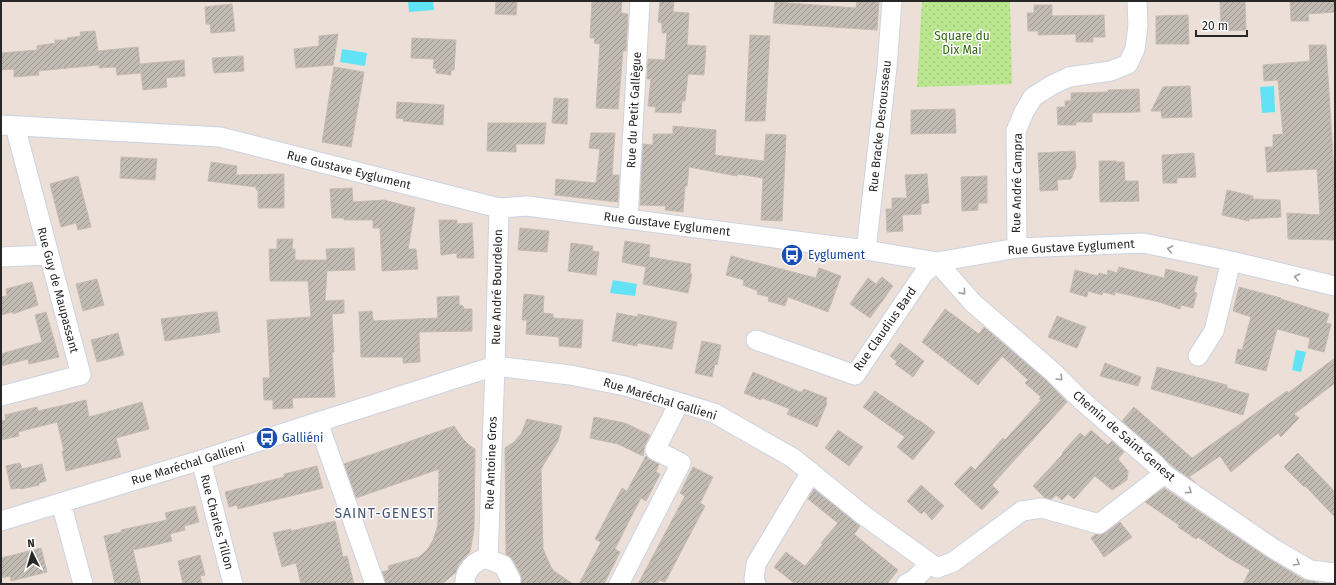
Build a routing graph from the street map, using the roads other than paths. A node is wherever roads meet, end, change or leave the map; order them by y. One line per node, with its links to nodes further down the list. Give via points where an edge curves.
1 (640, 1): 6 (street, Rue du Petit Gallègue)
2 (892, 1): 8 (street, Rue Bracke Desrousseau)
3 (1137, 1): 7 (street, Rue André Campra, via 1138,26 1135,49 1128,64 1111,71 1069,77 1033,97 1024,112 1016,131)
4 (8, 125): 5 (street, Rue Gustave Eyglument, via 220,136); 9 (street, Rue Guy de Maupassant)
5 (499, 208): 6 (street, Rue Gustave Eyglument, via 527,206); 16 (street, Rue André Bourdelon)
6 (628, 219): 8 (street, Rue Gustave Eyglument)
7 (1017, 248): 11 (street, Rue Gustave Eyglument, one-way to 7, via 1143,243); 12 (street, Rue Gustave Eyglument)
8 (866, 250): 12 (street, Rue Gustave Eyglument)
9 (49, 255): 10 (street); 17 (street, Rue Guy de Maupassant, via 80,375)
10 (1, 257)
11 (1231, 261): 13 (street, Rue Gustave Eyglument, one-way to 11); 15 (street, via 1214,331)
12 (937, 262): 14 (street, Rue Claudius Bard, via 924,273 855,374); 22 (street, Chemin de Saint-Genest, one-way to 22, via 973,303)
13 (1335, 286)
14 (756, 340)
15 (1198, 356)
16 (495, 366): 18 (street, Rue Maréchal Gallieni, via 570,375 625,386); 19 (street, Rue Maréchal Gallieni); 25 (street, Rue Antoine Gros)
17 (1, 396)
18 (680, 403): 21 (street, Rue Maréchal Gallieni, via 714,413 793,458); 33 (street, via 655,450 681,463)
19 (318, 422): 20 (street, Rue Maréchal Gallieni); 30 (street)
20 (201, 460): 23 (street, Rue Maréchal Gallieni); 29 (street, Rue Charles Tillon)
21 (811, 472): 26 (street, Rue Maréchal Gallieni, via 862,514); 34 (street, via 756,564)
22 (1164, 474): 26 (street, via 1099,524 1042,508 1022,511 953,562 937,568); 27 (street, Chemin de Saint-Genest, one-way to 27, via 1274,550 1310,570)
23 (61, 503): 24 (street, Rue Maréchal Gallieni); 28 (street)
24 (1, 521)
25 (488, 559): 31 (street, via 477,562 469,569); 32 (street, via 503,565 511,580)
26 (930, 563): 35 (street, via 915,579)
27 (1335, 573)
28 (83, 584)
29 (234, 584)
30 (375, 584)
31 (465, 584)
32 (510, 584)
33 (619, 584)
34 (756, 584)
35 (906, 584)

